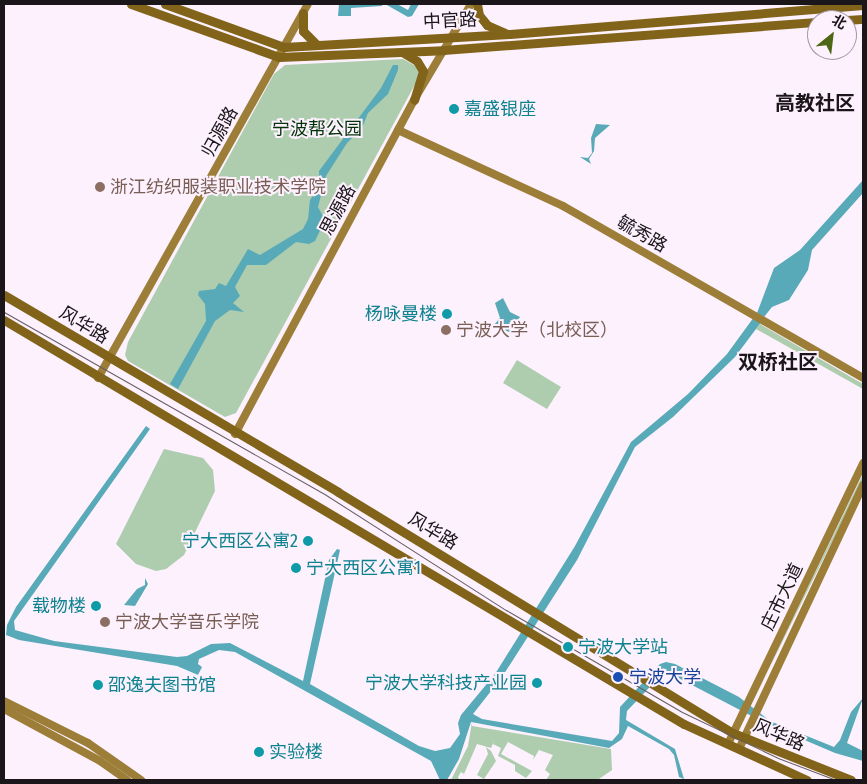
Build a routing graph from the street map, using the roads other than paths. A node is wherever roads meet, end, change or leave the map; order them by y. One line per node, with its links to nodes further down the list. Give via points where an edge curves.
1 (131, 4): 15 (main road, 中官路)
2 (165, 4): 12 (main road, 中官路)
3 (308, 4): 7 (street, 归源路)
4 (471, 4): 10 (street, 思源路)
5 (478, 4): 9 (main road, via 479,15 487,25)
6 (863, 6): 9 (main road, 中官路)
7 (303, 13): 11 (main road, via 303,31); 12 (street, 归源路)
8 (807, 23): 13 (main road, 中官路)
9 (510, 34): 10 (main road, 中官路)
10 (452, 37): 11 (main road, 中官路); 13 (street, 思源路)
11 (316, 44): 12 (main road, 中官路)
12 (284, 47): 15 (street, 归源路)
13 (443, 50): 14 (main road, 中官路); 16 (street, 思源路)
14 (402, 52): 15 (main road, 中官路); 16 (main road, via 419,63 423,71)
15 (279, 57): 20 (street, 归源路)
16 (414, 100): 17 (street, 思源路)
17 (398, 130): 22 (street, 毓秀路, via 563,206); 23 (street, 思源路)
18 (4, 295): 20 (main road, 风华路)
19 (4, 320): 21 (main road, 风华路)
20 (109, 359): 21 (street, 归源路); 23 (main road, 风华路)
21 (98, 378): 30 (main road, 风华路, via 223,448 667,714)
22 (863, 378)
23 (235, 434): 28 (main road, 风华路)
24 (863, 463): 28 (street, 庄市大道)
25 (863, 485): 29 (street, 庄市大道)
26 (4, 701): 33 (street, via 88,743)
27 (4, 709): 32 (street)
28 (735, 729): 29 (main road, 风华路); 30 (street, 庄市大道)
29 (745, 734): 31 (street, 庄市大道); 35 (main road, 风华路)
30 (728, 744): 31 (main road, 风华路)
31 (739, 750): 34 (main road, 风华路)
32 (127, 780)
33 (141, 780)
34 (807, 780)
35 (851, 780)

